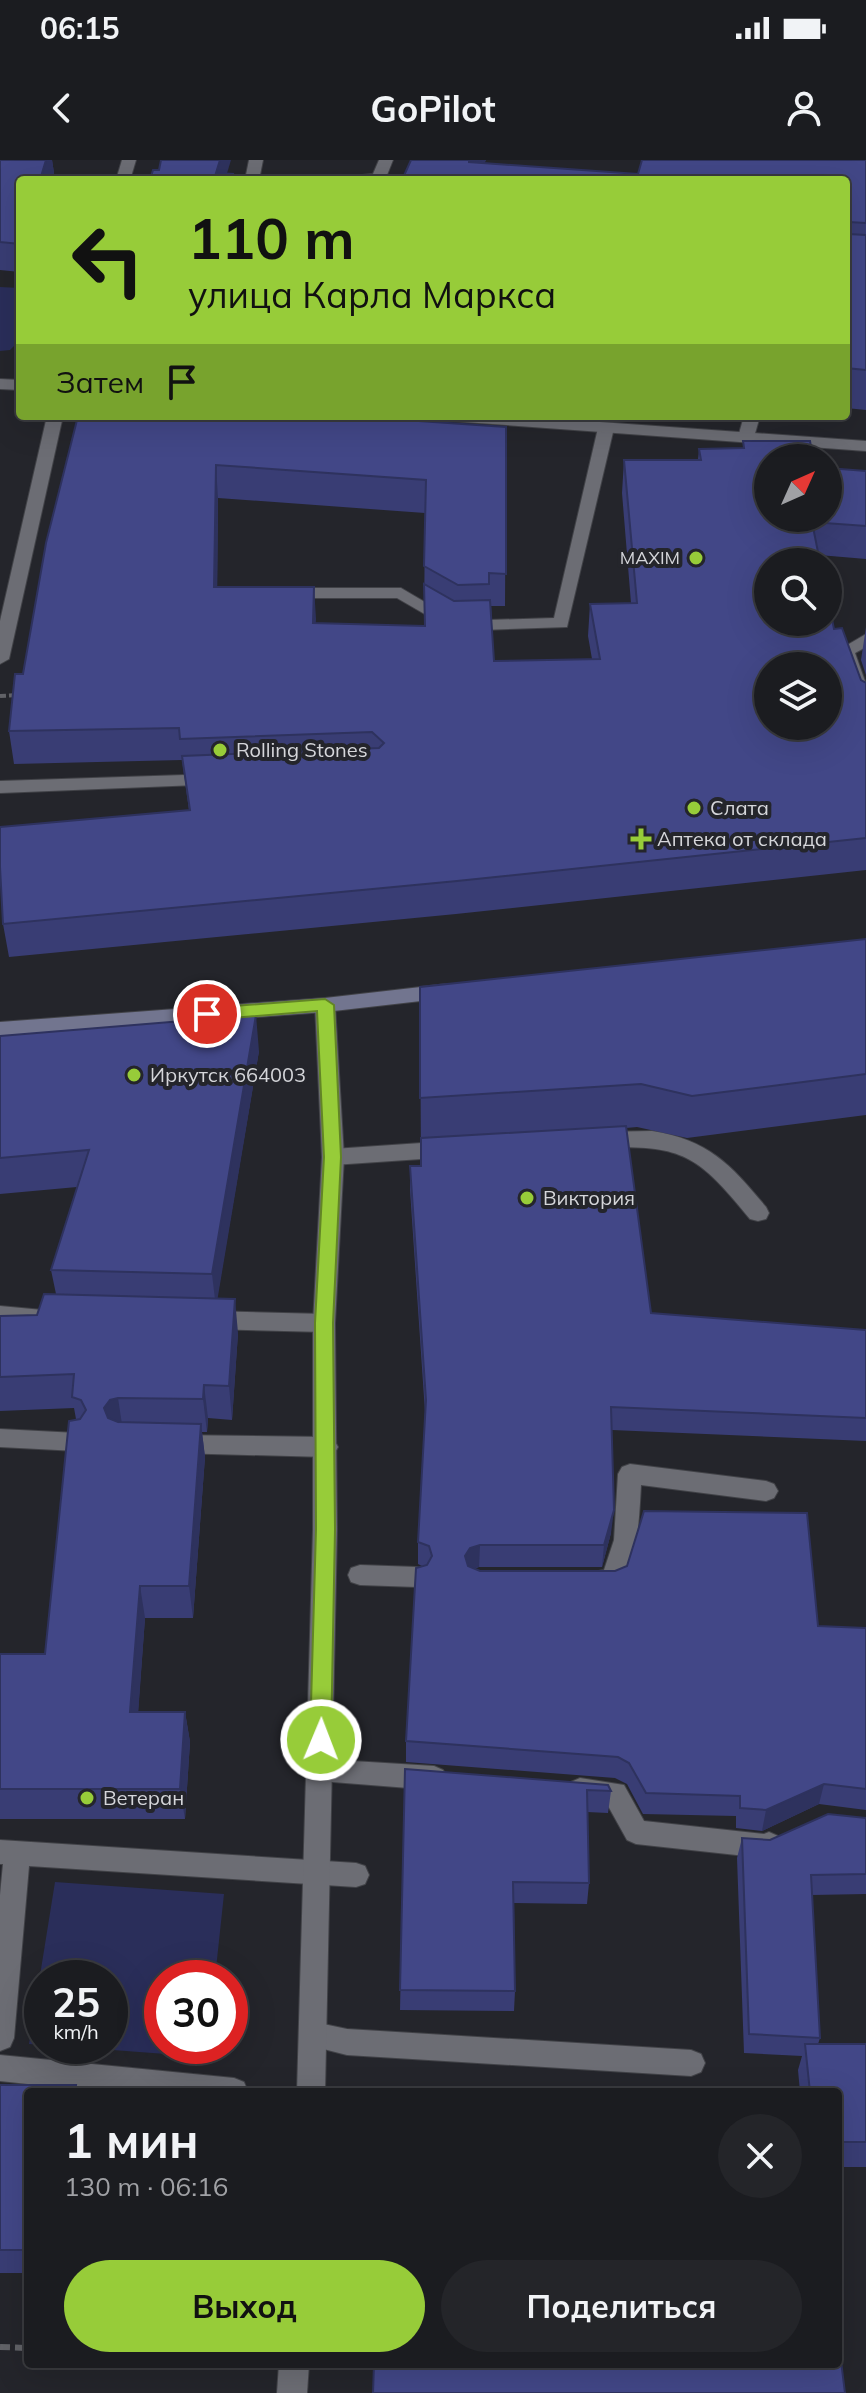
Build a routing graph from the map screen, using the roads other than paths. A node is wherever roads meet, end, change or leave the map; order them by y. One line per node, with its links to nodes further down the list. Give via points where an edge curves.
1 (54, 420): 9 (street)
2 (502, 420): 4 (street)
3 (751, 420): 5 (street)
4 (606, 428): 5 (street); 7 (street, via 561,623 454,626 401,593)
5 (746, 437): 6 (street)
6 (866, 446)
7 (275, 593)
8 (866, 639): 10 (street, via 846,651)
9 (0, 659)
10 (866, 710)
11 (232, 779): 12 (street)
12 (0, 787)
13 (463, 989): 14 (main road)
14 (325, 1005): 15 (main road); 18 (street)
15 (0, 1029)
16 (574, 1142): 19 (street, via 637,1138 696,1148 728,1175)
17 (479, 1148): 18 (street)
18 (333, 1157): 23 (street)
19 (758, 1213)
20 (0, 1315): 21 (street)
21 (61, 1317)
22 (183, 1320): 23 (street)
23 (324, 1323): 27 (street)
24 (0, 1438): 25 (street)
25 (77, 1442)
26 (156, 1444): 27 (street)
27 (326, 1447): 32 (street)
28 (766, 1491): 31 (street, via 630,1474 626,1540 613,1580)
29 (360, 1575): 30 (street)
30 (417, 1577)
31 (569, 1580)
32 (320, 1770): 33 (street); 37 (street)
33 (464, 1780)
34 (555, 1788): 35 (street, via 615,1793 636,1832 764,1846)
35 (792, 1833)
36 (9, 1852): 37 (street); 40 (street)
37 (318, 1872): 38 (street); 39 (street)
38 (356, 1875)
39 (314, 2035): 41 (street, via 347,2042); 44 (street)
40 (0, 2038)
41 (691, 2063)
42 (0, 2068): 43 (street)
43 (195, 2088)
44 (311, 2088)
45 (294, 2368): 46 (street)
46 (292, 2393)

